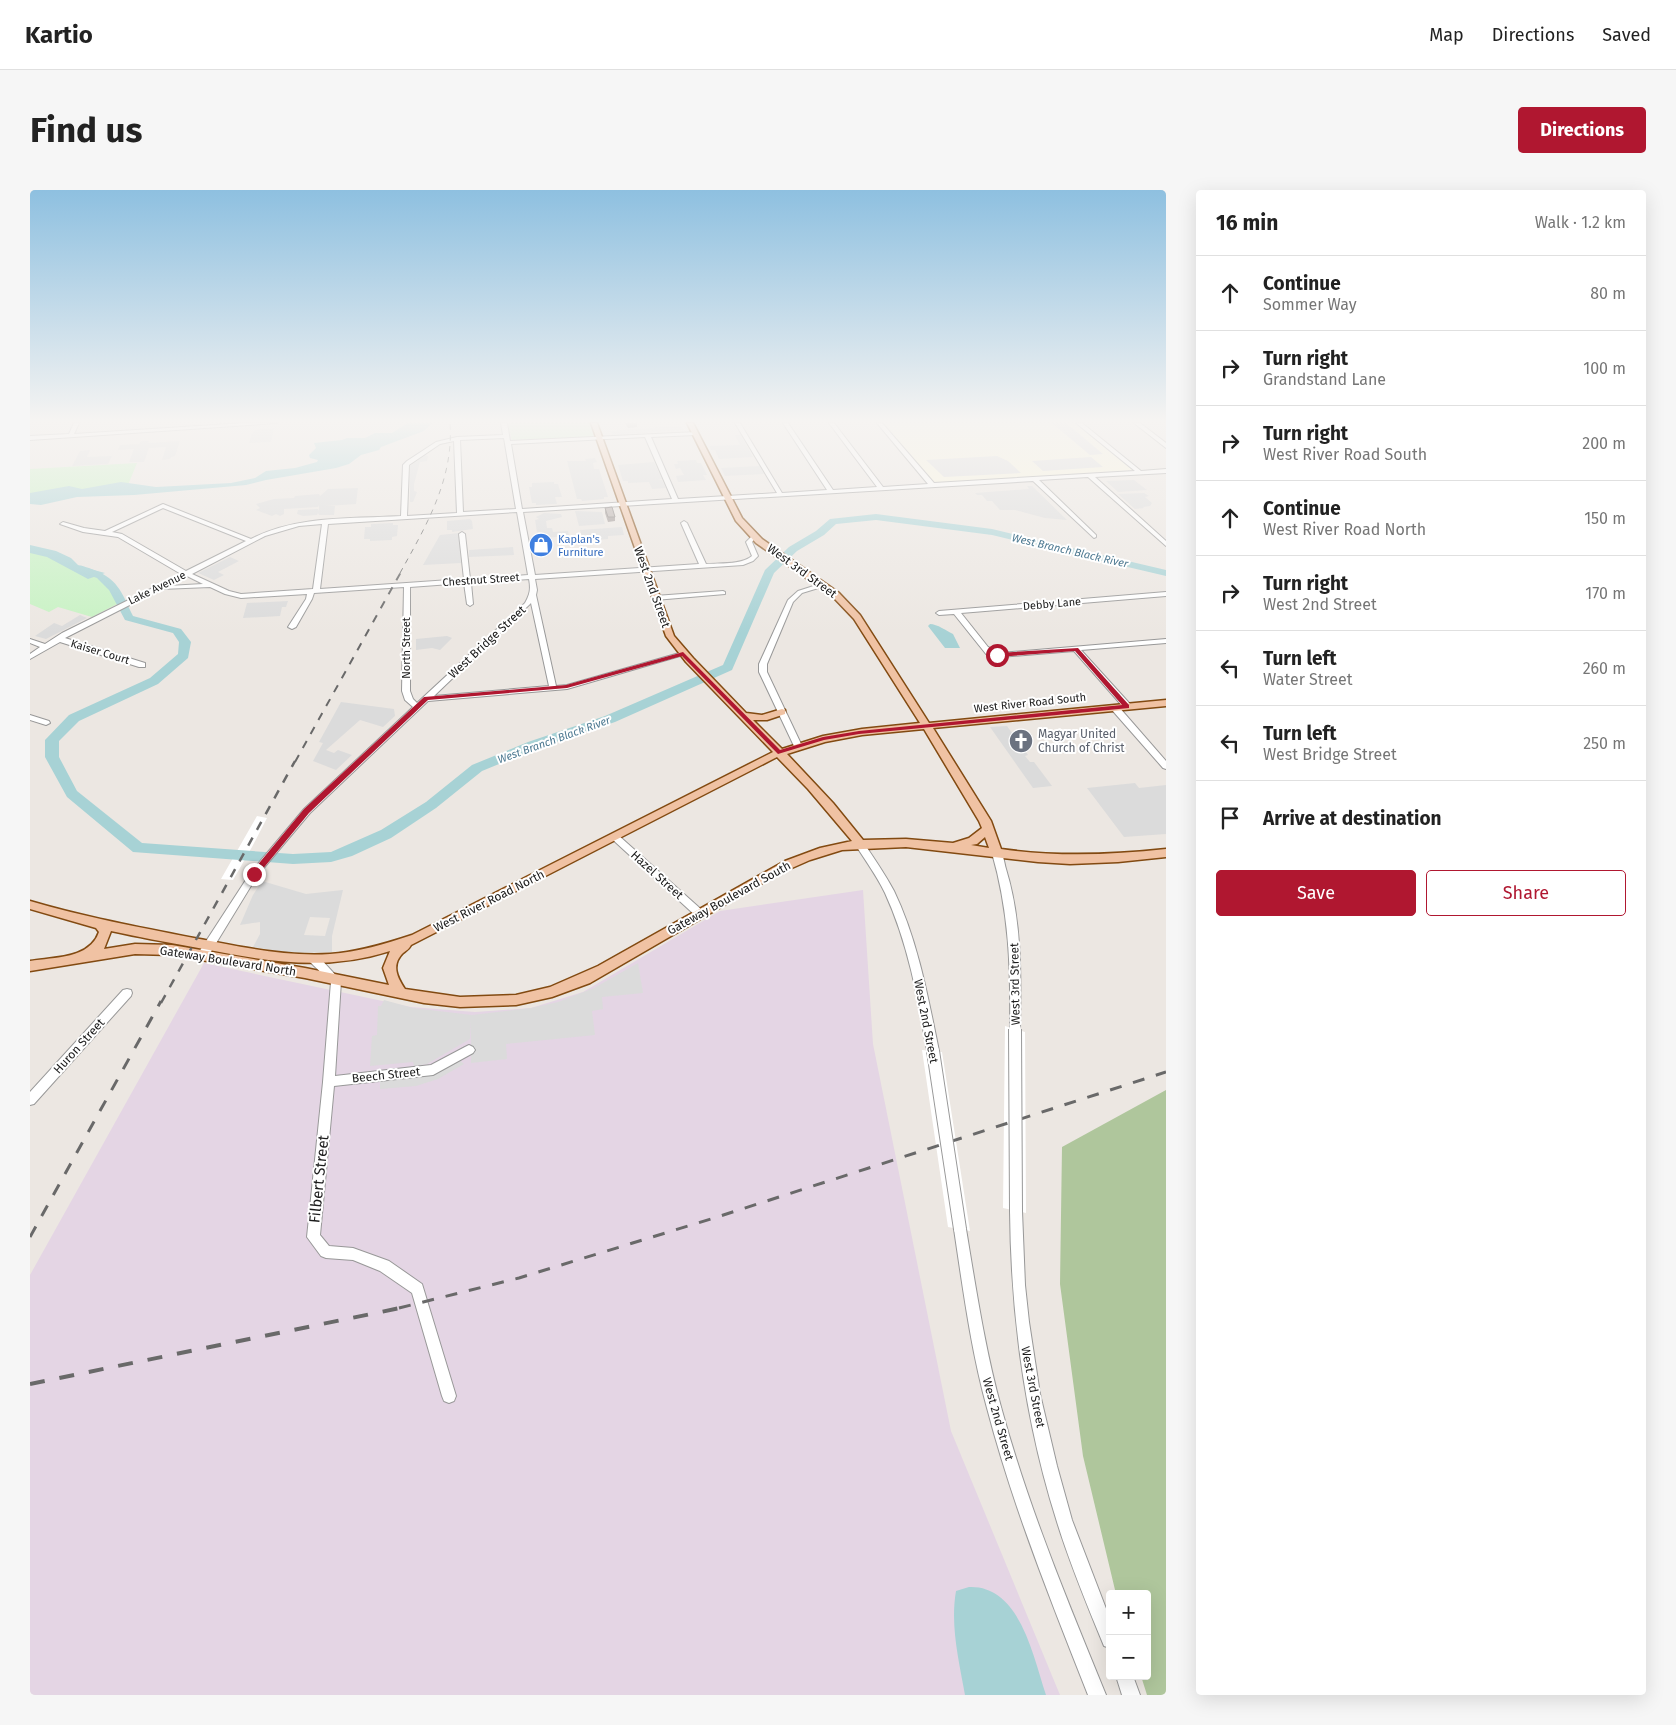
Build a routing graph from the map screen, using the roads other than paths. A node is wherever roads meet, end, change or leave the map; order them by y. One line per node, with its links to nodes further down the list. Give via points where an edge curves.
1 (405, 493): 16 (street)
2 (458, 493): 15 (street)
3 (517, 493): 14 (street)
4 (619, 493): 13 (main road, West 2nd Street)
5 (673, 493): 12 (street)
6 (726, 493): 11 (main road, West 3rd Street)
7 (793, 493): 10 (street, Lake Avenue)
8 (1049, 493): 23 (street)
9 (1110, 493): 25 (street)
10 (780, 494): 11 (street, Lake Avenue)
11 (728, 497): 12 (street, Lake Avenue); 22 (main road, West 3rd Street, via 741,522)
12 (676, 500): 13 (street, Lake Avenue)
13 (623, 504): 14 (street, Lake Avenue); 27 (main road, West 2nd Street)
14 (520, 510): 15 (street, Lake Avenue); 29 (street)
15 (460, 514): 16 (street, Lake Avenue)
16 (404, 517): 17 (street, Lake Avenue)
17 (325, 522): 24 (street, Lake Avenue, via 288,526); 34 (street)
18 (684, 523): 26 (street)
19 (63, 524): 20 (street, Chestnut Street)
20 (107, 532): 24 (street, via 164,506); 28 (street, Chestnut Street, via 132,540)
21 (462, 534): 30 (street)
22 (754, 536): 26 (street, Chestnut Street, via 749,542 755,555 751,560); 32 (main road, West 3rd Street)
23 (1094, 536)
24 (252, 541): 28 (street, Lake Avenue)
25 (1165, 542)
26 (703, 565): 27 (street, Chestnut Street)
27 (645, 569): 29 (street, Chestnut Street); 39 (main road, West 2nd Street)
28 (186, 574): 33 (street, Chestnut Street); 35 (street, Lake Avenue)
29 (531, 576): 30 (street, Chestnut Street); 38 (street)
30 (466, 580): 31 (street, Chestnut Street); 40 (street)
31 (406, 584): 34 (street, Chestnut Street); 56 (street, North Street, via 406,691 409,700)
32 (823, 585): 58 (street, via 800,592 790,601 763,664 763,672); 62 (main road, West 3rd Street, via 857,617)
33 (213, 586): 34 (street, Chestnut Street, via 237,595); 35 (street, via 184,586)
34 (314, 591): 43 (street)
35 (150, 592): 44 (street, Lake Avenue)
36 (723, 593): 39 (street)
37 (1166, 594): 41 (street, Debby Lane)
38 (533, 596): 52 (street); 53 (street, West Bridge Street)
39 (655, 598): 49 (main road, West 2nd Street, via 670,636)
40 (470, 604)
41 (956, 612): 42 (street, Debby Lane); 48 (street, via 984,649 991,653 1002,655)
42 (939, 613)
43 (292, 627)
44 (59, 639): 47 (street, Lake Avenue); 51 (street, Kaiser Court)
45 (1166, 641): 48 (street)
46 (30, 642): 47 (street)
47 (46, 647): 50 (street, Lake Avenue)
48 (1076, 649): 55 (street)
49 (683, 654): 52 (street); 59 (main road, West 2nd Street)
50 (30, 657)
51 (142, 665)
52 (553, 688): 53 (street)
53 (426, 699): 56 (street, West Bridge Street)
54 (1166, 703): 55 (main road, West River Road South)
55 (1127, 706): 57 (main road, West River Road South)
56 (418, 707): 76 (street, West Bridge Street, via 318,800 286,835 254,874)
57 (1115, 708): 62 (main road, West River Road South); 65 (street)
58 (782, 712): 59 (main road, via 763,719); 63 (street)
59 (742, 715): 64 (main road, West 2nd Street)
60 (30, 717): 61 (street)
61 (46, 723)
62 (926, 726): 63 (main road, West River Road North, via 842,735); 66 (main road, West 3rd Street)
63 (798, 746): 64 (main road, West River Road North)
64 (778, 752): 67 (main road, West River Road North); 68 (main road, West 2nd Street, via 838,815)
65 (1166, 766)
66 (988, 829): 69 (main road, via 973,841); 70 (main road, West 3rd Street)
67 (615, 837): 73 (street, Hazel Street); 75 (main road, West River Road North)
68 (860, 844): 69 (main road, Gateway Boulevard South, via 904,842); 73 (main road, Gateway Boulevard South, via 826,850 793,861); 89 (street, West 2nd Street, bridge, via 889,892 916,970 933,1051 983,1364 1001,1434 1037,1543)
69 (950, 847): 70 (main road, Gateway Boulevard South)
70 (997, 853): 71 (main road, Gateway Boulevard South, via 1070,860); 87 (street, West 3rd Street, bridge, via 1013,917 1016,958 1016,1256 1020,1321 1028,1373 1059,1503)
71 (1166, 853)
72 (30, 905): 74 (main road, West River Road North)
73 (700, 914): 82 (main road, Gateway Boulevard South, via 585,980 552,992 516,1000 479,1003 442,1001)
74 (100, 926): 76 (main road, West River Road North); 77 (main road, via 105,932 103,942)
75 (416, 938): 78 (main road, West River Road North, via 366,954); 82 (main road, via 394,954 389,964 390,977)
76 (205, 950): 77 (main road, Gateway Boulevard North, via 135,949); 78 (main road, West River Road North); 80 (main road, Gateway Boulevard North)
77 (85, 957): 79 (main road, Gateway Boulevard North)
78 (314, 960): 80 (street)
79 (30, 966)
80 (336, 980): 82 (main road, Gateway Boulevard South); 84 (street, Filbert Street)
81 (127, 993): 85 (street, Huron Street)
82 (401, 993)
83 (468, 1050): 84 (street, Beech Street, via 433,1070)
84 (328, 1082): 86 (street, Filbert Street, via 313,1237 326,1252 352,1254 384,1266 418,1288)
85 (30, 1100)
86 (449, 1396)
87 (1108, 1635)
88 (1125, 1680): 90 (street)
89 (1097, 1695)
90 (1131, 1695)

